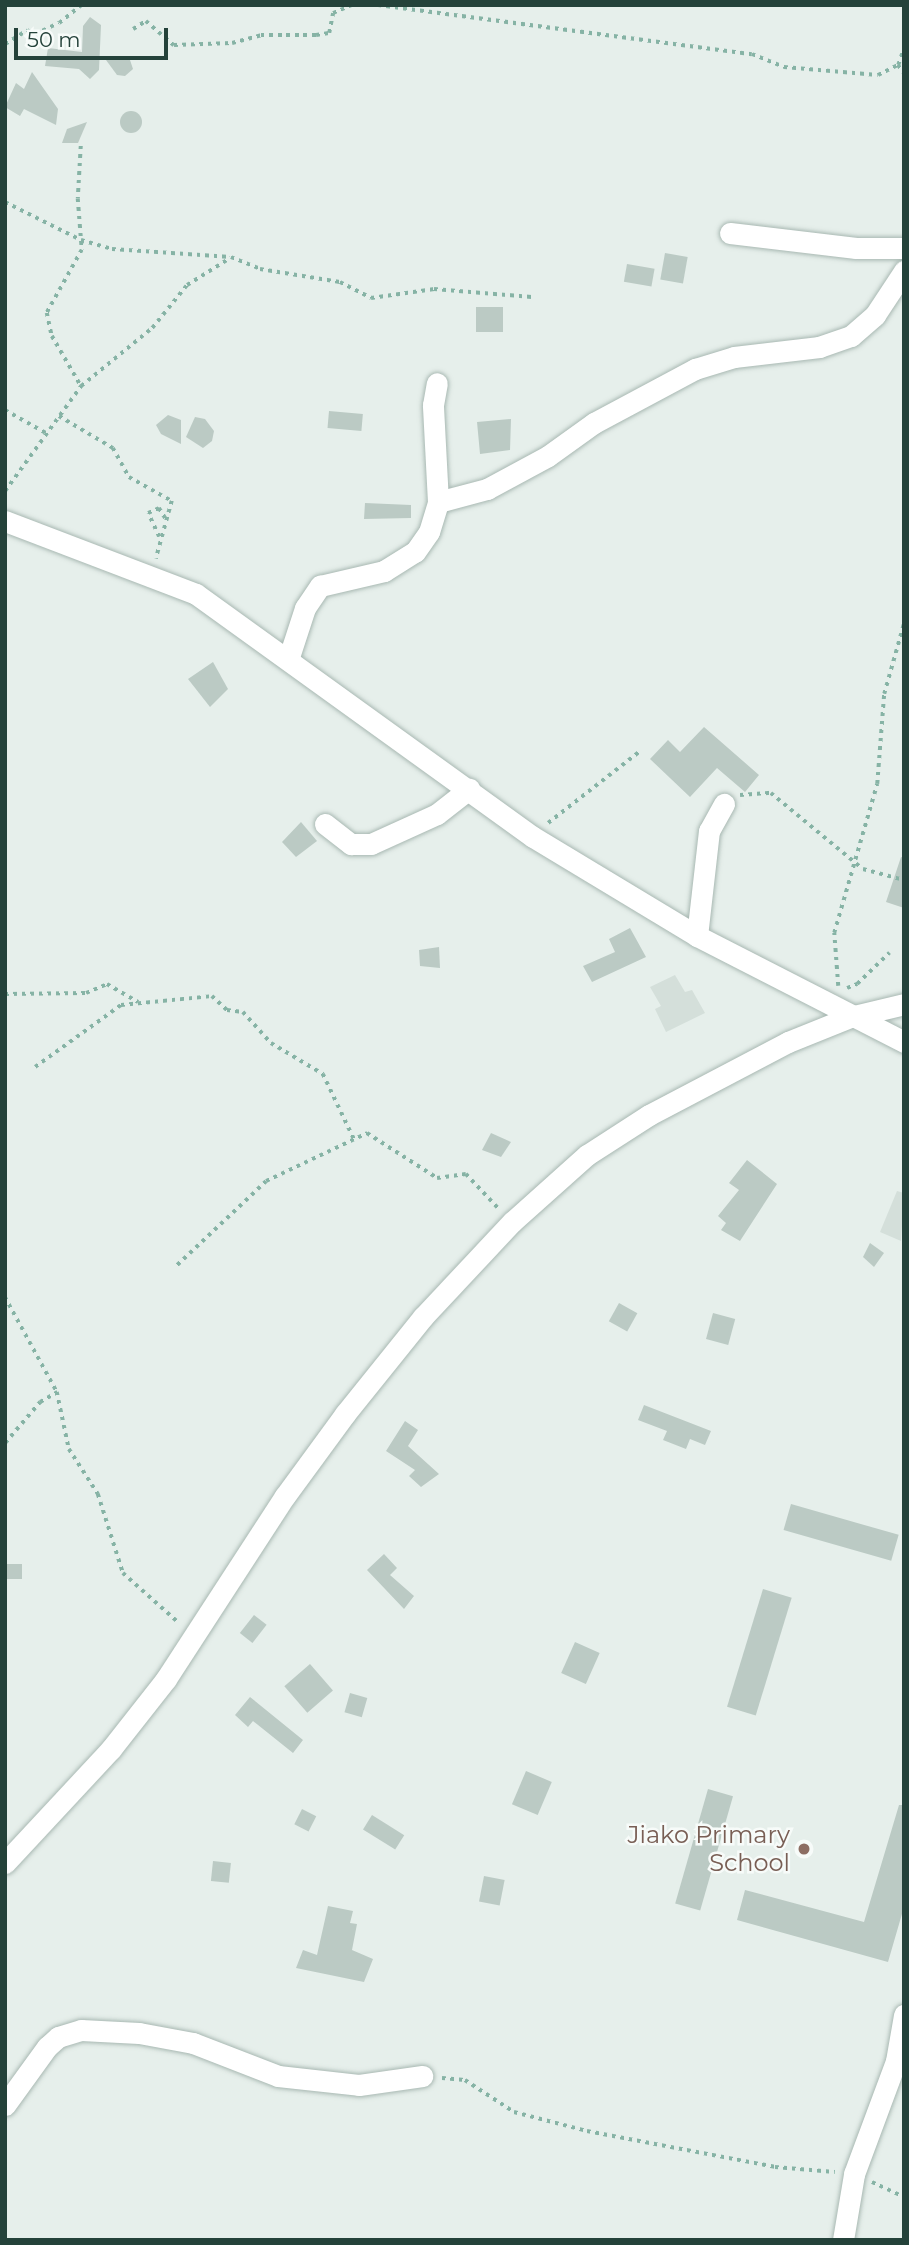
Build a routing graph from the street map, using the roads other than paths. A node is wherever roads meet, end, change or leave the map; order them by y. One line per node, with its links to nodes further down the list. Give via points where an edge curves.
1 (730, 233): 2 (street, via 856,248)
2 (904, 248)
3 (904, 271): 5 (street, via 875,315 851,336 788,353 713,362 594,422 548,456 487,489)
4 (438, 383): 5 (street, via 433,405)
5 (438, 502): 7 (street, via 429,533 415,552 384,571 320,586 311,594)
6 (5, 521): 7 (street, via 196,594)
7 (289, 657): 8 (street)
8 (469, 789): 10 (street, via 437,814 371,844 351,844); 11 (street, via 533,837)
9 (724, 804): 11 (street, via 709,831)
10 (325, 824)
11 (697, 936): 13 (street)
12 (904, 1004): 13 (street)
13 (850, 1017): 14 (street); 15 (street, via 788,1042 649,1115 587,1155 512,1222 423,1317 345,1414 285,1496 196,1636 111,1749)
14 (904, 1042)
15 (5, 1863)
16 (904, 2015): 17 (street)
17 (900, 2064): 20 (street, via 854,2174)
18 (422, 2076): 19 (street, via 359,2085 278,2076 193,2043 139,2032 81,2030 52,2042)
19 (5, 2105)
20 (842, 2240)

